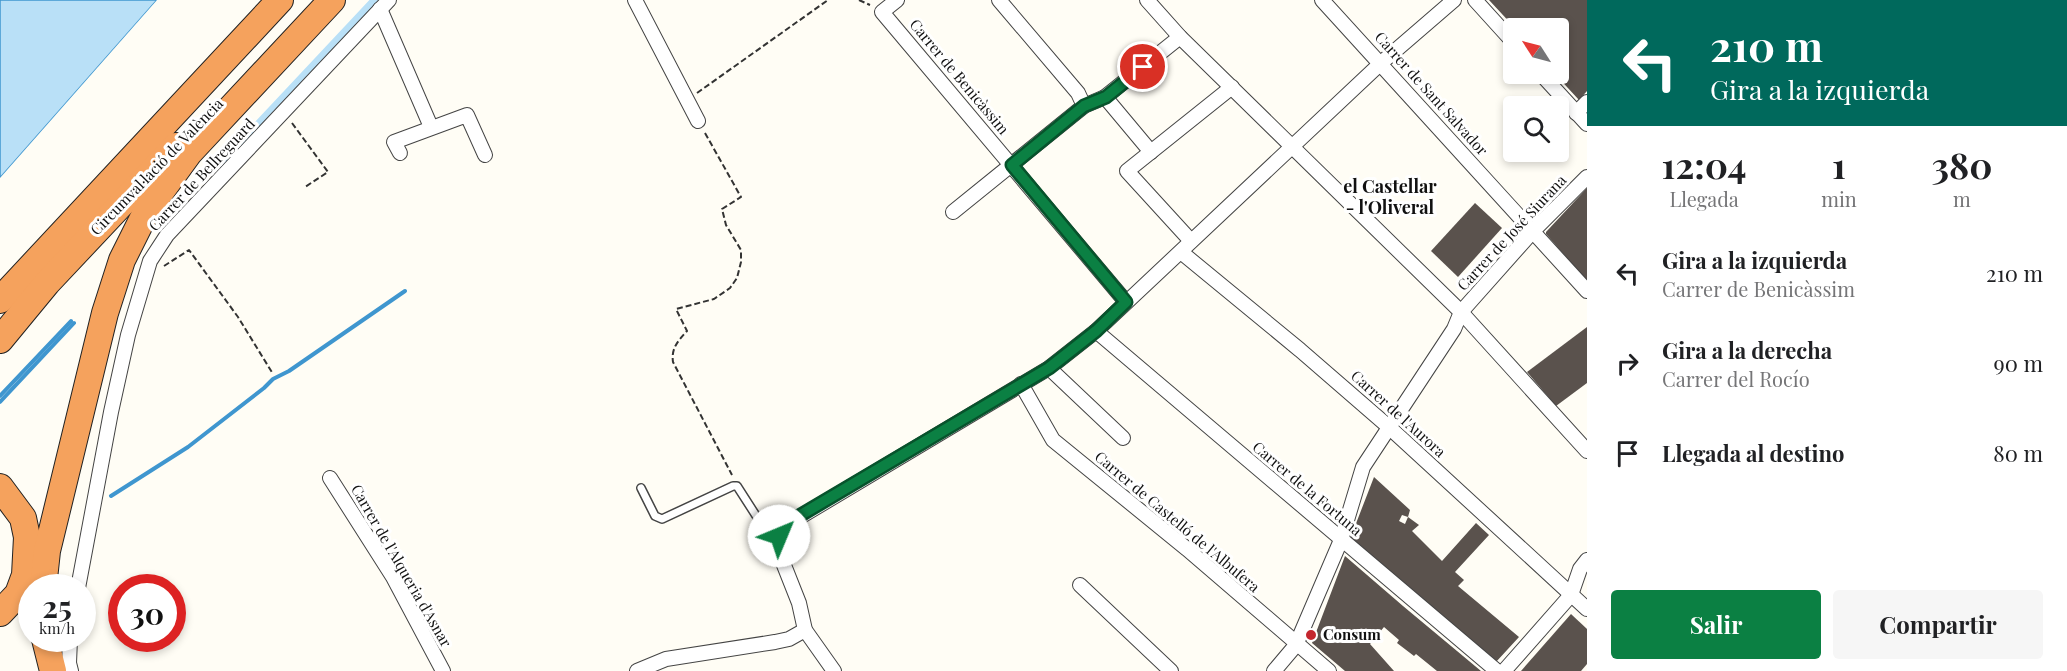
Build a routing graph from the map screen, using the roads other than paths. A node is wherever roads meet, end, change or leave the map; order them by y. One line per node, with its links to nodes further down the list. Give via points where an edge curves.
1 (280, 0): 35 (highway, Circumval·lació de València)
2 (319, 0): 39 (highway, Circumval·lació de València, via 47,283)
3 (332, 0): 51 (highway, via 189,153 146,212 122,260 105,313)
4 (635, 0): 21 (street)
5 (897, 0): 28 (street, Carrer de Benicàssim, via 882,12)
6 (1147, 0): 13 (street)
7 (1322, 0): 14 (street, Carrer de Sant Salvador)
8 (1454, 0): 14 (street)
9 (1475, 0): 12 (street)
10 (1006, 2): 19 (street)
11 (384, 5): 23 (street); 52 (street, Carrer de Bellreguard, via 167,235 150,261 128,334)
12 (1503, 31)
13 (1180, 37): 16 (street); 17 (street)
14 (1381, 63): 24 (street); 31 (street, Carrer de Sant Salvador)
15 (1550, 84): 20 (street)
16 (1232, 87): 24 (street); 25 (street)
17 (1106, 97): 19 (street); 25 (street)
18 (1587, 102): 20 (street)
19 (1084, 106): 28 (street)
20 (1576, 113): 22 (street)
21 (698, 121)
22 (1587, 124)
23 (431, 127): 26 (street, via 394,142); 27 (street, via 467,115)
24 (1291, 147): 32 (street); 37 (street)
25 (1151, 152): 32 (street, via 1127,171)
26 (400, 153)
27 (485, 156)
28 (1012, 165): 30 (street); 36 (street, Carrer de Benicàssim)
29 (1587, 177): 31 (street, Carrer de José Siurana)
30 (952, 212)
31 (1533, 231): 34 (street, Carrer de Sant Salvador); 37 (street, Carrer de José Siurana)
32 (1191, 241): 33 (street)
33 (1181, 252): 36 (street); 42 (street, Carrer de l'Aurora)
34 (1587, 291)
35 (0, 300)
36 (1126, 302): 38 (street)
37 (1461, 312): 42 (street, Carrer de José Siurana); 44 (street)
38 (1096, 331): 40 (street); 49 (street, Carrer de la Fortuna)
39 (0, 340)
40 (1049, 368): 41 (street); 43 (street)
41 (1021, 384): 48 (street, via 794,519); 58 (street, Carrer de Castelló de l'Albufera, via 1053,440 1187,549)
42 (1390, 428): 49 (street, Carrer de José Siurana, via 1363,467); 54 (street, Carrer de l'Aurora)
43 (1123, 438)
44 (1587, 451)
45 (330, 478): 63 (street, Carrer de l'Alqueria d'Asnar, via 393,578)
46 (0, 487): 56 (highway, via 23,518 27,537 25,575 18,594)
47 (641, 488): 48 (lane, via 655,516 662,519 737,486 764,528)
48 (779, 536): 57 (street, via 780,555)
49 (1341, 540): 58 (street, Carrer de José Siurana); 69 (street, Carrer de la Fortuna)
50 (1587, 560): 54 (street, via 1580,568)
51 (45, 574)
52 (81, 574)
53 (1080, 585): 66 (street)
54 (1571, 595): 55 (street, Carrer de l'Aurora); 70 (street)
55 (1587, 609)
56 (0, 613)
57 (805, 630): 64 (street, via 782,641 666,659); 65 (street)
58 (1296, 645): 67 (street, Carrer de José Siurana); 68 (street, Carrer de Castelló de l'Albufera)
59 (48, 652): 61 (highway)
60 (69, 652): 62 (street)
61 (53, 671)
62 (71, 671)
63 (443, 671)
64 (637, 671)
65 (834, 671)
66 (1171, 671)
67 (1274, 671)
68 (1329, 671)
69 (1497, 671)
70 (1504, 671)

